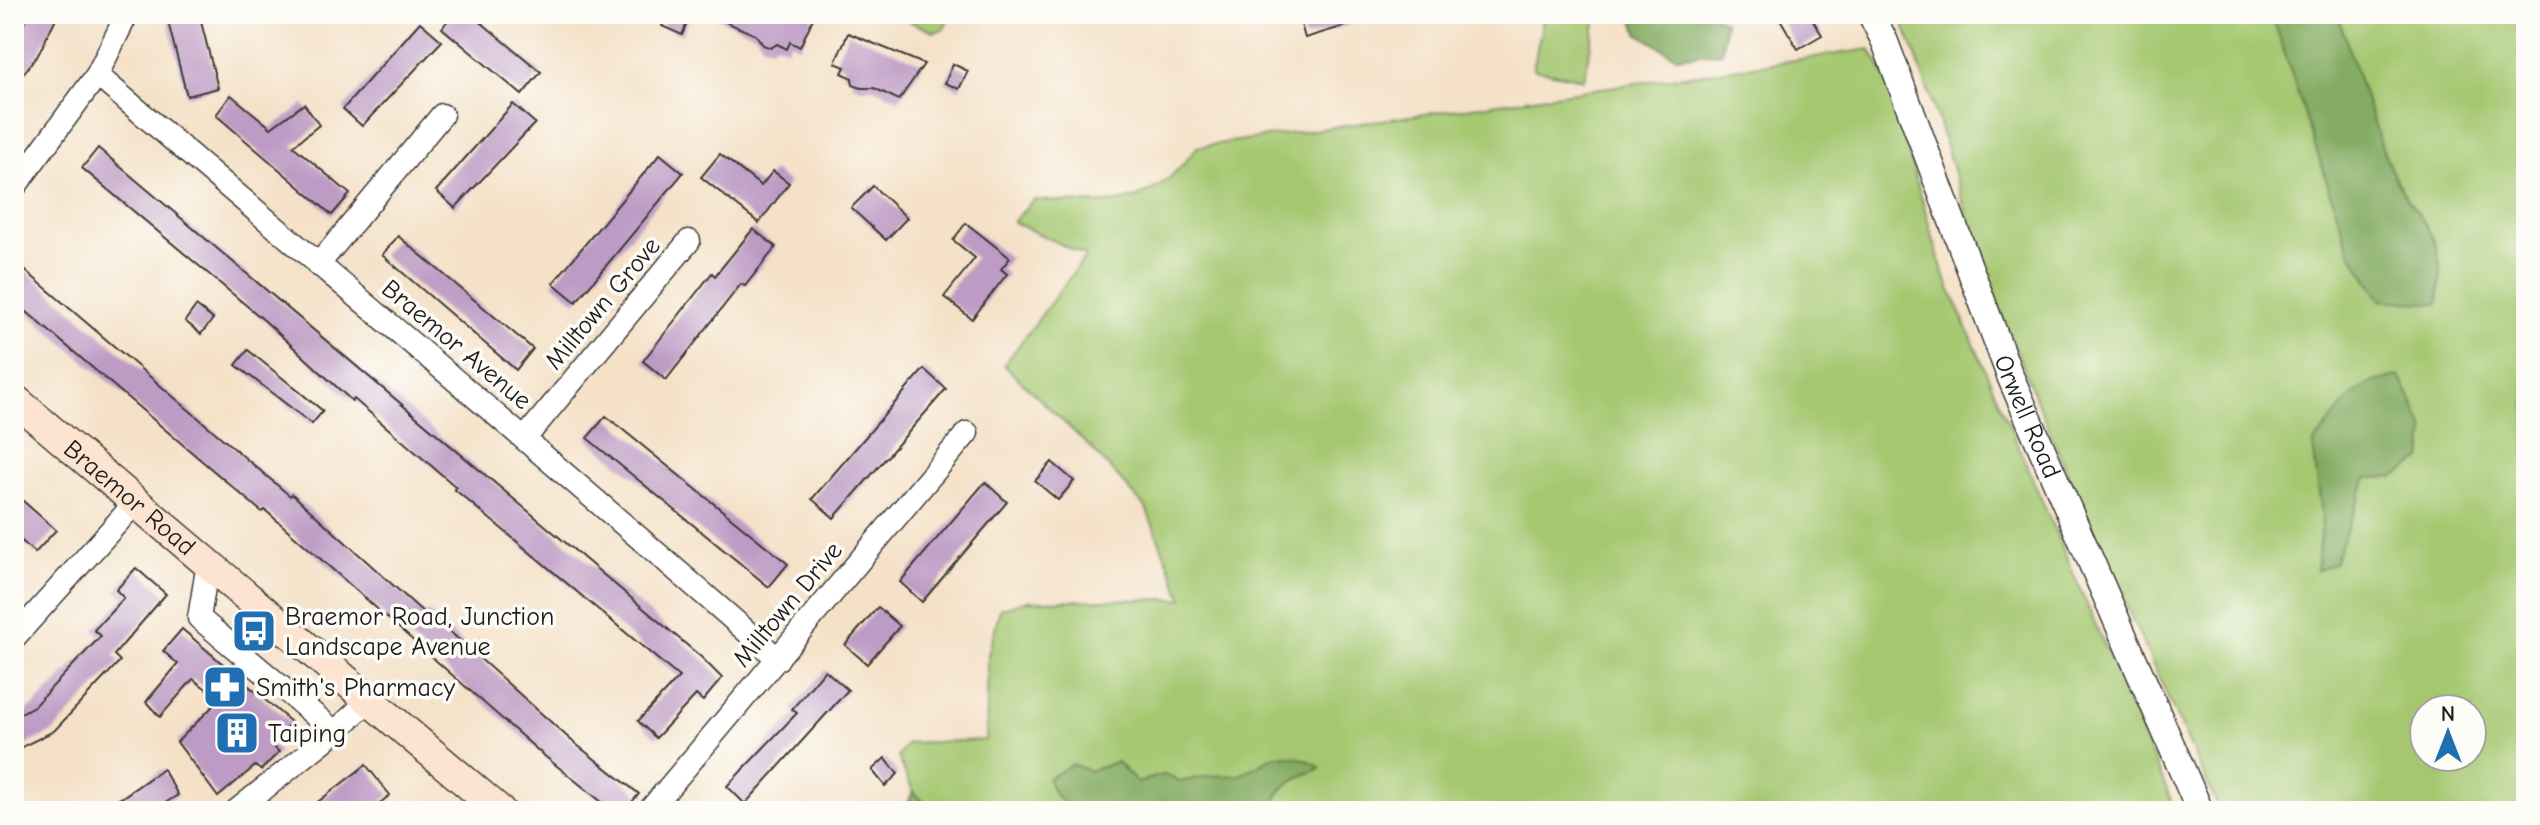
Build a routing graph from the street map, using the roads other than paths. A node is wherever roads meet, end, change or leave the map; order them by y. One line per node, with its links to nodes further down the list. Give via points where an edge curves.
1 (127, 14): 3 (street)
2 (1871, 14): 20 (street, Orwell Road, via 2010,376)
3 (97, 75): 5 (street); 7 (street, Braemor Avenue)
4 (442, 115): 7 (street)
5 (14, 188)
6 (689, 241): 10 (street, Milltown Grove)
7 (318, 265): 10 (street, Braemor Avenue)
8 (14, 399): 11 (main road, Braemor Road)
9 (967, 433): 14 (street, Milltown Drive)
10 (526, 437): 14 (street, Braemor Avenue)
11 (136, 502): 12 (main road, Braemor Road); 13 (street)
12 (208, 563): 15 (main road, Braemor Road); 16 (street, Braemor Road, via 199,618)
13 (14, 638)
14 (778, 659): 19 (street, Milltown Drive)
15 (369, 700): 16 (street); 18 (main road, Braemor Road)
16 (335, 732): 17 (street)
17 (236, 811)
18 (500, 811)
19 (649, 811)
20 (2200, 811)

